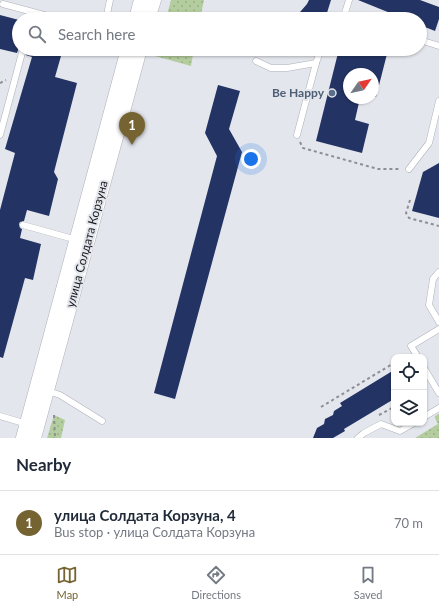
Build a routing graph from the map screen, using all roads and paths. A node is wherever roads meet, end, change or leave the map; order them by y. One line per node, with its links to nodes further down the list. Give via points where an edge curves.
1 (110, 0): 7 (lane)
2 (141, 0): 8 (street)
3 (154, 0): 9 (street)
4 (349, 0): 10 (lane)
5 (3, 4): 6 (lane)
6 (33, 12)
7 (107, 12)
8 (138, 12)
9 (150, 12)
10 (345, 12)
11 (427, 42): 12 (lane)
12 (439, 46)
13 (21, 56): 21 (lane)
14 (126, 56): 27 (street, улица Солдата Корзуна)
15 (138, 56): 27 (street, улица Солдата Корзуна)
16 (318, 56): 18 (lane)
17 (256, 61): 18 (lane, via 271,68)
18 (316, 63): 22 (lane)
19 (439, 101): 20 (lane)
20 (436, 127): 23 (lane)
21 (0, 135)
22 (297, 135): 23 (path, via 303,148 378,169)
23 (409, 169)
24 (410, 200): 26 (path, via 406,213 409,218)
25 (23, 225): 27 (lane)
26 (439, 226)
27 (82, 241): 34 (street, улица Солдата Корзуна); 43 (street, улица Солдата Корзуна)
28 (439, 272): 29 (lane, via 433,279 429,305)
29 (439, 322)
30 (439, 329): 31 (lane, via 412,346)
31 (416, 354)
32 (391, 365): 36 (path)
33 (427, 373): 35 (lane)
34 (48, 391): 41 (lane, via 60,395); 43 (street, улица Солдата Корзуна)
35 (439, 393)
36 (321, 407)
37 (439, 408): 39 (lane)
38 (54, 415): 45 (path)
39 (427, 415)
40 (0, 416): 43 (lane)
41 (102, 421)
42 (409, 426): 46 (lane, via 400,431 381,424)
43 (33, 429): 44 (street, улица Солдата Корзуна)
44 (23, 438)
45 (55, 438)
46 (358, 438)

